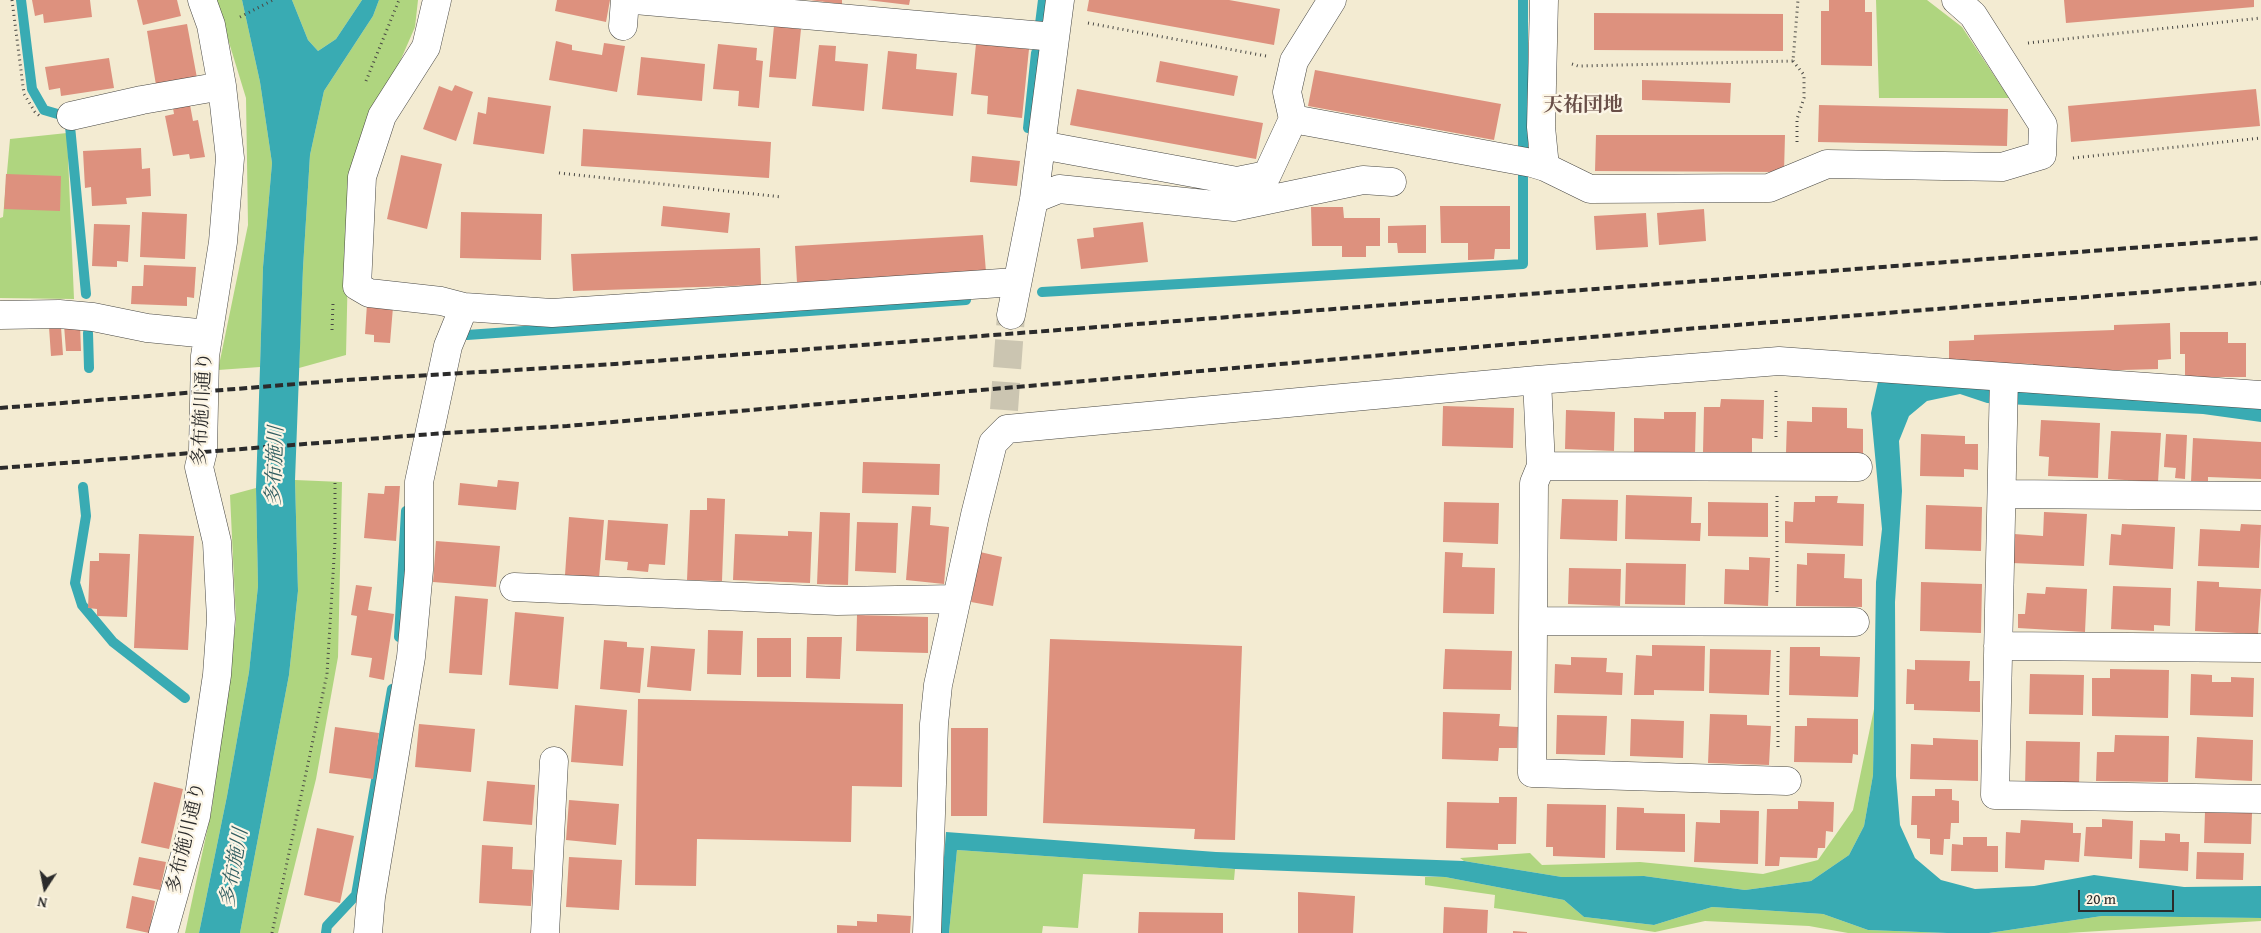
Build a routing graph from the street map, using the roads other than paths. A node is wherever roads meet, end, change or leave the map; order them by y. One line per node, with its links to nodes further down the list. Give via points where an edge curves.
1 (202, 0): 8 (street, 多布施川通り, via 211,25)
2 (437, 0): 16 (street, via 426,47 382,116 362,177 357,286 369,293 441,301)
3 (635, 0): 7 (street)
4 (1332, 0): 10 (street, via 1294,61 1287,92)
5 (1544, 0): 12 (street, via 1541,127)
6 (1956, 0): 12 (street, via 1974,15 2043,125 2042,155 2002,167 1827,164 1769,188 1590,189)
7 (1057, 18): 11 (street)
8 (222, 86): 9 (street); 19 (street, 多布施川通り, via 230,158 223,242)
9 (58, 118)
10 (1293, 119): 11 (street, via 1267,175 1237,182); 12 (street)
11 (1041, 144): 14 (street)
12 (1530, 163)
13 (1392, 182): 14 (street, via 1363,180 1234,207 1059,189)
14 (1034, 198): 15 (street)
15 (1016, 282): 16 (street, via 552,313); 18 (street)
16 (464, 307): 37 (street, via 448,346 419,482 419,570 411,657 372,887)
17 (0, 315): 19 (street, via 93,317 147,328)
18 (1011, 315)
19 (208, 334): 36 (street, 多布施川通り, via 203,451 198,467 217,542 221,619 217,676 196,816)
20 (2004, 377): 21 (street, via 1779,361); 22 (street); 25 (street)
21 (1537, 380): 23 (street); 28 (street, via 1006,420 993,443)
22 (2261, 395)
23 (1541, 466): 24 (street); 29 (street, via 1534,483)
24 (1858, 467)
25 (2002, 494): 26 (street); 31 (street)
26 (2261, 496)
27 (514, 587): 28 (street, via 837,601)
28 (956, 599): 39 (street, via 938,685 934,724)
29 (1534, 620): 30 (street); 34 (street, via 1532,773)
30 (1855, 622)
31 (1998, 646): 32 (street); 35 (street, via 1995,795)
32 (2261, 648)
33 (554, 760): 38 (street)
34 (1783, 781)
35 (2261, 799)
36 (163, 933)
37 (368, 933)
38 (546, 933)
39 (927, 933)

